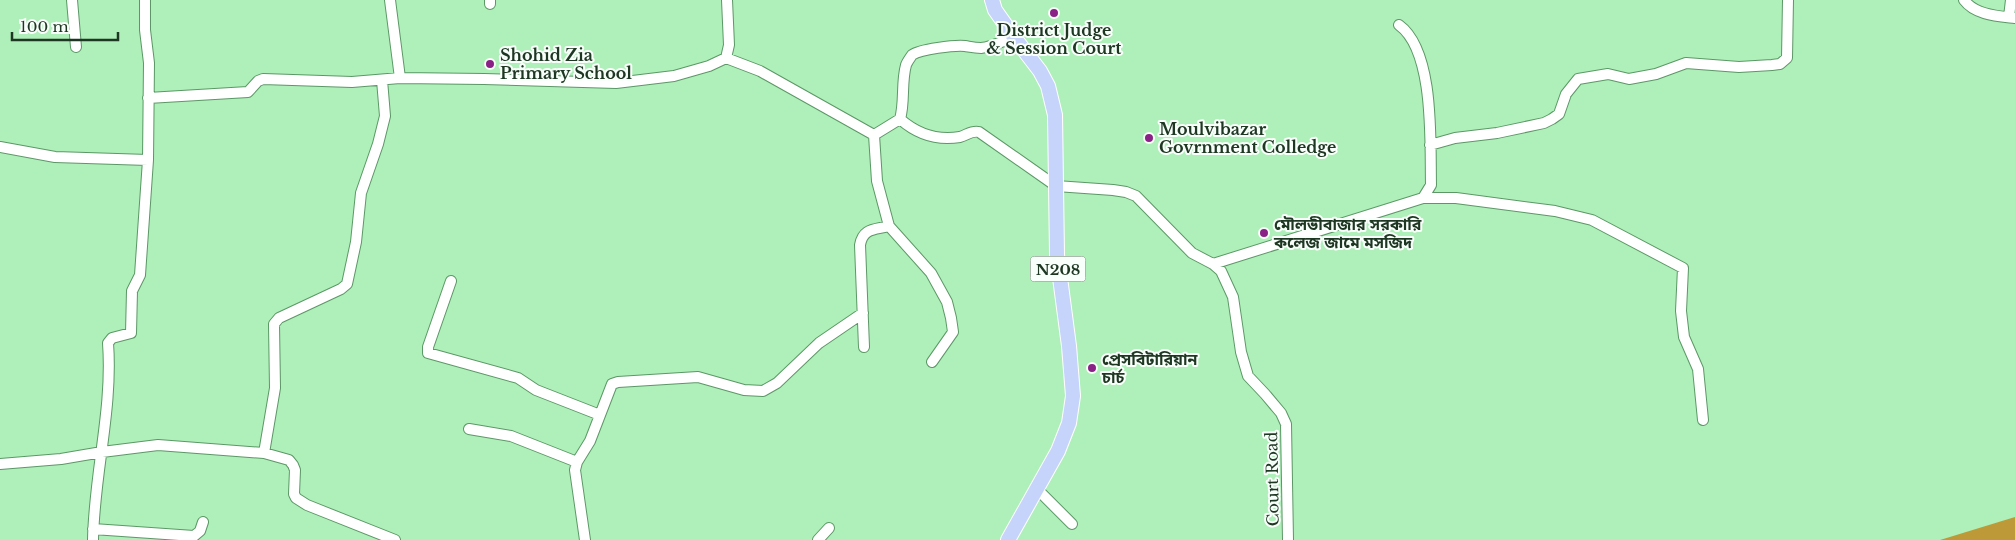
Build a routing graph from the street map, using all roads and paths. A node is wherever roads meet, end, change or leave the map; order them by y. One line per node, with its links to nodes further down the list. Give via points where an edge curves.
1 (72, 0): 12 (street)
2 (145, 0): 16 (street)
3 (390, 0): 14 (street)
4 (727, 0): 13 (street, via 729,45)
5 (992, 0): 11 (highway, N208, via 995,10)
6 (1788, 0): 19 (street, via 1787,58 1780,64 1739,67 1686,63 1630,79 1608,74 1578,79 1566,94 1560,114 1544,123)
7 (1964, 0): 9 (street, via 1976,11)
8 (2011, 0): 9 (street)
9 (2012, 18)
10 (1399, 25): 19 (street, via 1407,31 1418,50 1427,88)
11 (1014, 37): 17 (street, via 990,47 943,48 912,55 903,80); 22 (highway, N208, via 1048,86 1054,115)
12 (76, 47)
13 (726, 58): 14 (street, via 674,76 616,83); 18 (street, via 760,71)
14 (400, 78): 15 (street)
15 (382, 80): 16 (street, via 263,79 248,92); 34 (street, via 386,112 361,193 356,242 347,284 279,318 274,324 275,388)
16 (148, 98): 21 (street)
17 (900, 119): 18 (street); 22 (street, via 912,130 931,137 956,138 979,132)
18 (874, 135): 24 (street, via 877,181)
19 (1430, 145): 23 (street, via 1431,185)
20 (0, 147): 21 (street, via 55,157)
21 (148, 160): 33 (street, via 140,275 132,291 132,330 108,343 110,366)
22 (1056, 186): 25 (street, Court Road, via 1119,191 1136,196 1192,253); 37 (highway, N208, via 1057,255 1073,396 1062,442)
23 (1423, 198): 25 (street); 31 (street, via 1456,198 1555,211 1592,220 1682,268 1684,337 1698,369)
24 (889, 226): 27 (street, via 866,232 862,237); 29 (street, via 931,273 947,302 953,332)
25 (1213, 264): 47 (street, Court Road, via 1233,297 1248,376 1266,394 1286,424)
26 (450, 281): 30 (street, via 428,353 518,378 536,390)
27 (863, 313): 28 (street); 30 (street, via 819,343 763,391 744,390 698,377 618,382 609,389)
28 (864, 347)
29 (932, 362)
30 (600, 415): 35 (street)
31 (1702, 420)
32 (469, 429): 35 (street, via 510,436)
33 (102, 452): 34 (street, via 158,445); 36 (street); 41 (street)
34 (264, 453): 43 (street, via 289,460 295,470 296,498)
35 (577, 462): 44 (street, via 575,470)
36 (0, 464)
37 (1037, 489): 39 (street); 46 (highway, N208)
38 (203, 522): 41 (street, via 194,536)
39 (1072, 524)
40 (829, 528): 45 (street)
41 (93, 529): 42 (street)
42 (93, 540)
43 (395, 540)
44 (585, 540)
45 (818, 540)
46 (1008, 540)
47 (1288, 540)

